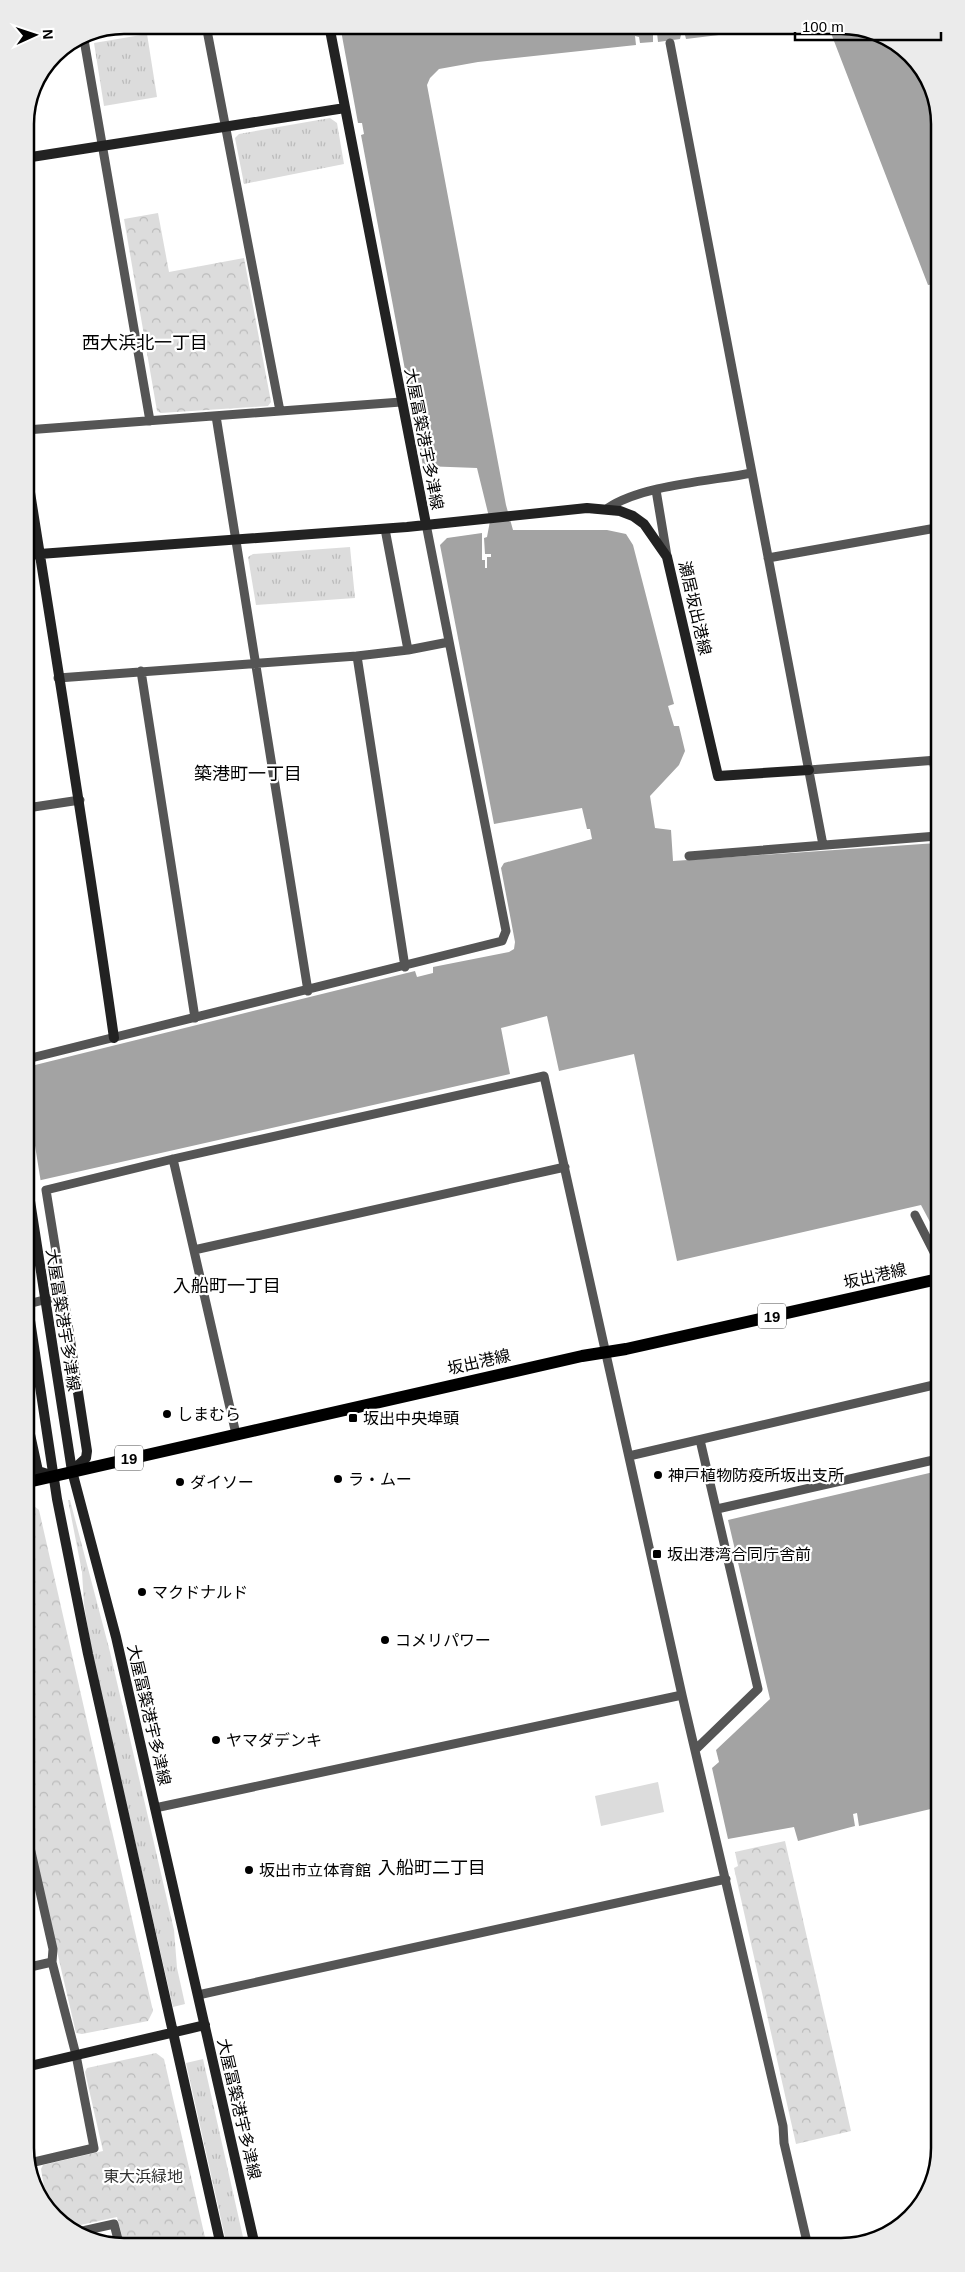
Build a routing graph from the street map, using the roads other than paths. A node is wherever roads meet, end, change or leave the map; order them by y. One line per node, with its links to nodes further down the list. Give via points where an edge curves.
1 (208, 34): 6 (street)
2 (331, 34): 5 (main road, 大屋冨築港宇多津線)
3 (85, 43): 7 (street)
4 (670, 43): 14 (street)
5 (345, 108): 6 (main road); 9 (main road, 大屋冨築港宇多津線)
6 (226, 127): 7 (main road); 10 (street)
7 (102, 146): 8 (main road); 12 (street)
8 (34, 157)
9 (401, 402): 10 (street); 18 (main road, 大屋冨築港宇多津線)
10 (280, 411): 11 (street)
11 (216, 416): 12 (street); 21 (street)
12 (150, 421): 13 (street)
13 (34, 429)
14 (752, 474): 15 (street); 25 (street)
15 (656, 490): 16 (street, via 620,500); 24 (street)
16 (608, 508): 18 (main road, 瀬居坂出港線); 24 (main road, 瀬居坂出港線, via 633,516 644,524)
17 (34, 517): 23 (main road)
18 (426, 524): 19 (main road, 大屋冨築港宇多津線); 26 (street)
19 (385, 529): 21 (main road, 大屋冨築港宇多津線); 27 (street)
20 (931, 529): 25 (street)
21 (236, 540): 23 (main road, 大屋冨築港宇多津線); 29 (street)
22 (34, 554): 23 (main road, 大屋冨築港宇多津線)
23 (40, 554): 31 (main road)
24 (667, 557): 33 (main road, 瀬居坂出港線, via 718,776)
25 (768, 558): 33 (street)
26 (448, 642): 27 (street); 39 (street, via 506,931 498,944)
27 (408, 650): 28 (street)
28 (357, 656): 29 (street); 39 (street)
29 (256, 663): 30 (street); 40 (street)
30 (141, 672): 31 (street); 41 (street)
31 (58, 678): 34 (main road)
32 (931, 760): 33 (street)
33 (809, 770): 37 (street)
34 (80, 800): 35 (street); 42 (main road)
35 (34, 807)
36 (931, 837): 37 (street)
37 (823, 846): 38 (street)
38 (689, 856)
39 (405, 967): 40 (street)
40 (308, 991): 41 (street)
41 (195, 1018): 42 (street)
42 (114, 1038): 43 (street)
43 (34, 1058)
44 (173, 1159): 45 (street, via 544,1076); 49 (street); 51 (street, via 46,1190)
45 (565, 1167): 49 (street); 54 (street)
46 (915, 1215): 48 (street)
47 (34, 1227): 61 (main road, 大屋冨築港宇多津線)
48 (931, 1246)
49 (194, 1250): 56 (street)
50 (931, 1281): 54 (main road, 坂出港線 / 19)
51 (63, 1296): 52 (street); 61 (main road, via 86,1451 86,1458)
52 (34, 1303)
53 (34, 1346): 62 (main road, 大屋冨築港宇多津線)
54 (605, 1352): 56 (main road, 坂出港線 / 19); 59 (street)
55 (931, 1386): 57 (street)
56 (236, 1434): 61 (main road, 坂出港線 / 19)
57 (700, 1440): 59 (street); 64 (street)
58 (34, 1453): 62 (main road, via 38,1471)
59 (629, 1456): 65 (street)
60 (931, 1461): 64 (street)
61 (72, 1471): 62 (main road, 坂出港線 / 19); 67 (main road, 大屋冨築港宇多津線, via 116,1637)
62 (54, 1476): 63 (main road, 坂出港線 / 19); 74 (main road, 大屋冨築港宇多津線, via 98,1701)
63 (34, 1481)
64 (717, 1509): 66 (street, via 758,1689)
65 (682, 1695): 66 (street); 67 (street)
66 (695, 1750): 69 (street)
67 (155, 1808): 72 (main road, 大屋冨築港宇多津線)
68 (34, 1864): 70 (street, via 53,1950)
69 (726, 1879): 72 (street); 82 (street)
70 (52, 1962): 71 (street); 75 (street)
71 (34, 1966)
72 (198, 1994): 73 (main road, 大屋冨築港宇多津線)
73 (205, 2025): 74 (main road); 81 (main road, 大屋冨築港宇多津線)
74 (172, 2033): 75 (main road); 80 (main road, 大屋冨築港宇多津線)
75 (76, 2055): 76 (main road); 77 (street, via 94,2148)
76 (34, 2065)
77 (35, 2162)
78 (87, 2230): 79 (street, via 114,2224)
79 (118, 2238)
80 (218, 2238)
81 (253, 2238)
82 (806, 2238)

